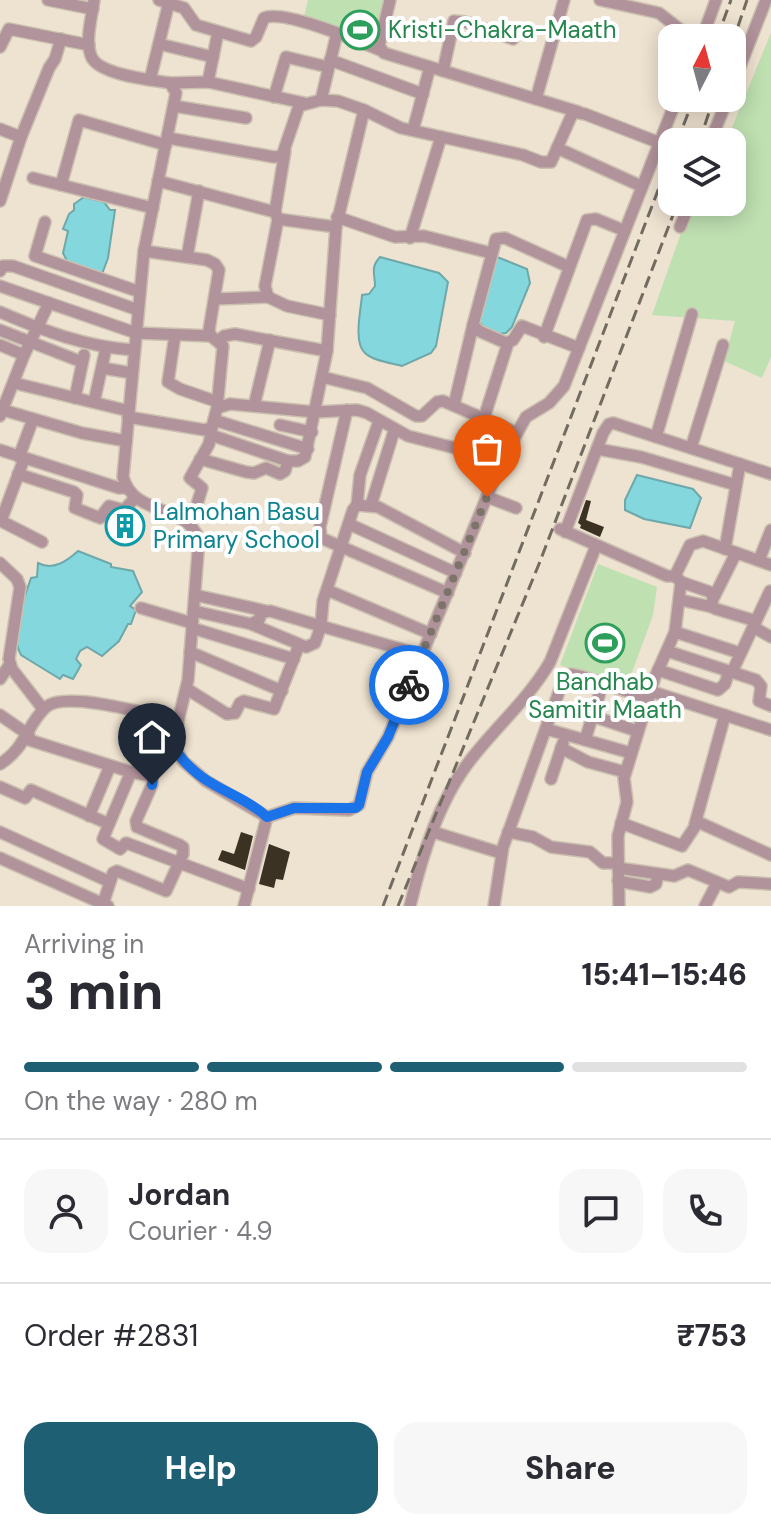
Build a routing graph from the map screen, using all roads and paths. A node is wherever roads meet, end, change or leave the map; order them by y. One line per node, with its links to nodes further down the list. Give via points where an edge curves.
1 (48, 0): 8 (street)
2 (390, 0): 18 (street)
3 (564, 0): 29 (street)
4 (600, 0): 9 (street, via 659,13)
5 (716, 0): 10 (street)
6 (766, 0): 19 (street)
7 (164, 1): 11 (street, via 184,8 196,25); 15 (street)
8 (93, 4): 16 (street)
9 (673, 24)
10 (706, 24)
11 (218, 32): 12 (street, via 251,41 264,18 272,15); 20 (street)
12 (337, 33): 18 (street); 21 (street)
13 (61, 39): 16 (street); 17 (street, via 9,29); 38 (street)
14 (513, 39): 23 (street, via 454,21)
15 (159, 44): 20 (street); 24 (street)
16 (89, 45): 24 (street, via 98,64)
17 (0, 47)
18 (380, 50): 22 (street)
19 (746, 51)
20 (213, 57): 25 (street)
21 (329, 64): 27 (street); 28 (street, via 286,57); 30 (street)
22 (430, 67): 23 (street); 27 (street)
23 (443, 71): 29 (street)
24 (150, 80): 26 (street)
25 (208, 82): 26 (street); 28 (street)
26 (170, 83): 32 (street, via 176,93)
27 (423, 94): 37 (street)
28 (274, 97): 31 (street)
29 (536, 99): 34 (street)
30 (321, 100): 31 (street); 33 (street)
31 (304, 103): 44 (street, via 296,112)
32 (174, 106): 35 (street); 40 (street)
33 (364, 110): 37 (street); 56 (street)
34 (579, 112): 41 (street); 42 (street, via 570,116)
35 (246, 118)
36 (0, 129): 38 (street)
37 (413, 130): 39 (street)
38 (21, 137): 45 (street)
39 (441, 137): 42 (street, via 546,163); 59 (street)
40 (167, 141): 44 (street, via 274,157); 47 (street); 48 (street, via 79,120)
41 (658, 142)
42 (557, 148): 49 (street)
43 (658, 148): 49 (street)
44 (285, 151): 53 (street)
45 (5, 171): 51 (street)
46 (33, 178): 48 (street)
47 (158, 181): 50 (street); 52 (street)
48 (61, 185): 52 (street)
49 (641, 186): 58 (street)
50 (199, 191): 53 (street); 62 (street)
51 (0, 201)
52 (153, 208): 60 (street)
53 (276, 216): 56 (street); 67 (street, via 265,286)
54 (684, 216): 57 (street)
55 (45, 222): 66 (street, via 35,256)
56 (336, 222): 59 (street); 74 (street)
57 (680, 227)
58 (623, 230): 63 (street, via 587,220); 88 (street)
59 (410, 238): 61 (street, via 424,236)
60 (144, 251): 62 (street); 66 (street)
61 (491, 253): 63 (street, via 496,239 505,238); 75 (street)
62 (187, 257): 68 (street, via 215,264 219,270)
63 (569, 267): 80 (street)
64 (0, 271): 71 (street, via 13,266)
65 (4, 287): 69 (street); 70 (street)
66 (140, 292): 71 (street)
67 (268, 297): 68 (street); 74 (street)
68 (215, 299): 81 (street, via 209,330)
69 (0, 302)
70 (49, 303): 76 (street); 78 (street)
71 (138, 310): 78 (street)
72 (0, 312): 76 (street)
73 (692, 314): 114 (street)
74 (330, 315): 91 (street)
75 (473, 325): 83 (street); 99 (street)
76 (36, 327): 84 (street); 89 (street)
77 (0, 330): 89 (street)
78 (136, 333): 79 (street); 90 (street)
79 (175, 335): 81 (street); 108 (street, via 168,382)
80 (544, 337): 83 (street, via 522,326); 88 (street)
81 (215, 338): 82 (street, via 229,334); 108 (street, via 223,346)
82 (270, 340): 91 (street); 100 (street)
83 (508, 343): 106 (street)
84 (86, 344): 87 (street); 92 (street)
85 (0, 345): 89 (street)
86 (723, 345): 117 (street)
87 (106, 348): 90 (street); 93 (street)
88 (579, 348): 113 (street, via 557,396 526,417)
89 (26, 349): 92 (street); 96 (street)
90 (134, 350): 94 (street)
91 (327, 351): 95 (street)
92 (82, 362): 97 (street)
93 (102, 368): 94 (street); 98 (street)
94 (132, 373): 105 (street)
95 (322, 377): 99 (street, via 367,388 416,416 437,402); 103 (street)
96 (14, 383): 97 (street); 104 (street)
97 (75, 398): 98 (street)
98 (94, 402): 105 (street)
99 (454, 405): 106 (street)
100 (254, 406): 101 (street); 108 (street, via 230,404)
101 (285, 409): 103 (street); 110 (street)
102 (347, 410): 103 (street); 109 (street); 141 (street, via 319,533)
103 (315, 412): 112 (street)
104 (1, 414): 107 (street)
105 (128, 414): 108 (street, via 195,429); 116 (street)
106 (484, 418): 113 (street)
107 (33, 419): 116 (street); 121 (street)
108 (214, 419): 115 (street); 122 (street); 124 (street)
109 (379, 421): 111 (street); 133 (street, via 360,475)
110 (280, 425): 112 (street); 115 (street)
111 (394, 431): 123 (street); 134 (street)
112 (312, 432): 118 (street)
113 (517, 433): 123 (street)
114 (656, 437): 117 (street); 119 (street, via 613,423)
115 (276, 439): 118 (street)
116 (126, 441): 129 (street)
117 (691, 448): 125 (street)
118 (308, 449): 124 (street, via 305,457)
119 (597, 449): 128 (street); 142 (street, via 562,530)
120 (0, 450): 121 (street)
121 (21, 458): 126 (street); 129 (street)
122 (200, 459): 124 (street, via 246,472 266,468 280,474); 137 (street, via 190,478 202,488)
123 (502, 460): 130 (street)
124 (288, 461)
125 (740, 464): 127 (street); 128 (street)
126 (18, 474): 131 (street, via 74,492 75,508 100,518 109,506 124,510); 132 (street)
127 (771, 474)
128 (736, 485): 143 (street)
129 (126, 488): 131 (street)
130 (487, 497): 135 (street); 144 (street)
131 (135, 498): 137 (street)
132 (4, 504): 136 (street)
133 (357, 505): 134 (street); 138 (street)
134 (371, 505): 144 (street)
135 (516, 508)
136 (1, 521): 140 (street)
137 (191, 524): 152 (street, via 200,549)
138 (349, 524): 141 (street); 147 (street)
139 (771, 530): 146 (street)
140 (42, 542)
141 (342, 546): 149 (street); 151 (street)
142 (596, 546): 148 (street); 206 (street, via 546,670 464,768)
143 (730, 551): 146 (street); 148 (street, via 703,541 690,545); 154 (street)
144 (465, 553): 147 (street)
145 (0, 563): 170 (street, via 20,587)
146 (765, 563)
147 (456, 573): 151 (street)
148 (678, 579): 153 (street); 154 (street, via 709,591)
149 (327, 590): 160 (street); 162 (street)
150 (770, 591): 159 (street)
151 (448, 593): 162 (street)
152 (195, 595): 156 (street); 157 (street)
153 (681, 600): 154 (street); 161 (street)
154 (713, 602): 159 (street)
155 (141, 608): 157 (street)
156 (266, 611): 158 (street); 160 (street)
157 (192, 621): 158 (street); 166 (street); 169 (street)
158 (251, 624): 164 (street)
159 (754, 624): 163 (street); 167 (street)
160 (322, 627): 164 (street, via 312,647); 168 (street)
161 (675, 632): 165 (street); 167 (street)
162 (431, 634): 168 (street)
163 (771, 637)
164 (299, 645): 169 (street)
165 (667, 651): 171 (street); 172 (street)
166 (190, 652): 175 (street); 176 (street)
167 (740, 653): 172 (street)
168 (422, 655): 201 (street, via 388,737 367,772 359,805 349,810 294,808)
169 (294, 659): 176 (street)
170 (6, 661): 173 (street); 179 (street)
171 (658, 670): 172 (street, via 718,690); 177 (street)
172 (731, 672): 178 (street, via 759,683 759,701)
173 (0, 679)
174 (603, 683): 177 (street); 182 (street); 184 (street, via 566,675)
175 (187, 689): 176 (street, via 231,715 244,701 274,709); 183 (street)
176 (282, 691)
177 (649, 694): 181 (street); 186 (street)
178 (771, 706)
179 (43, 709): 183 (street, via 64,701 82,702); 188 (street)
180 (0, 715): 188 (street)
181 (725, 715): 185 (street); 204 (street)
182 (592, 716): 186 (street); 189 (street)
183 (178, 721): 191 (street)
184 (546, 729): 187 (street); 207 (street)
185 (771, 730)
186 (637, 731): 192 (street)
187 (566, 734): 189 (street); 190 (street)
188 (27, 737): 193 (street); 194 (street)
189 (585, 740): 192 (street)
190 (561, 748): 196 (street); 198 (street)
191 (177, 752): 197 (street); 201 (street, via 206,781)
192 (631, 753): 196 (street)
193 (0, 764)
194 (110, 766): 195 (street); 200 (street)
195 (131, 772): 197 (street); 203 (street)
196 (625, 772): 202 (street, via 627,806)
197 (152, 776): 212 (street, via 136,824 183,847)
198 (551, 779)
199 (1, 790): 200 (street, via 25,798 31,790)
200 (89, 816): 203 (street)
201 (267, 817): 219 (street)
202 (621, 823): 204 (street, via 682,846); 213 (street)
203 (109, 824): 212 (street, via 103,839 116,848 126,843)
204 (695, 824): 210 (street)
205 (0, 832): 208 (street)
206 (433, 832): 209 (street); 222 (street)
207 (508, 832): 209 (street); 213 (street, via 551,847 590,852 598,861)
208 (17, 840): 211 (street); 216 (street)
209 (501, 853): 223 (street)
210 (771, 855)
211 (4, 859): 220 (street)
212 (179, 863): 216 (street, via 165,891 120,871); 219 (street)
213 (618, 865): 214 (street); 215 (street)
214 (658, 874): 215 (street, via 650,887); 217 (street, via 677,876 688,870)
215 (618, 881): 224 (street)
216 (110, 882): 220 (street)
217 (717, 883): 218 (street); 225 (street)
218 (771, 884)
219 (249, 889): 221 (street)
220 (105, 905)
221 (244, 906)
222 (410, 906)
223 (494, 906)
224 (619, 906)
225 (705, 906)

